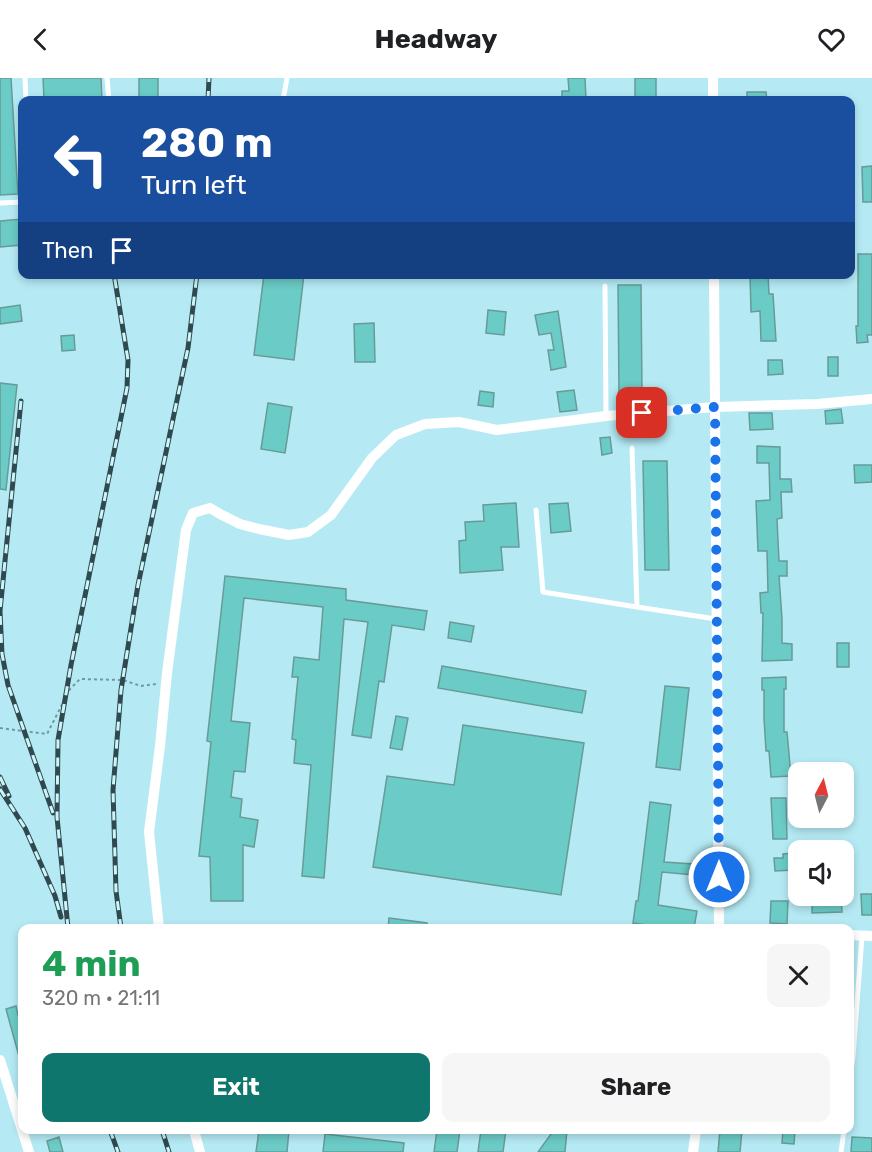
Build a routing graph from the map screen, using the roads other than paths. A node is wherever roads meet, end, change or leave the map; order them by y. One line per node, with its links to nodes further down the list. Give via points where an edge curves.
1 (25, 78): 5 (lane)
2 (107, 78): 6 (lane)
3 (287, 78): 7 (lane)
4 (713, 78): 8 (street)
5 (26, 96)
6 (109, 96)
7 (284, 96)
8 (713, 96)
9 (18, 202): 10 (lane)
10 (0, 203)
11 (714, 279): 14 (street)
12 (605, 286): 15 (lane)
13 (872, 399): 14 (street)
14 (715, 407): 15 (street); 19 (street)
15 (606, 416): 20 (street, via 497,430 459,422 425,424 396,435 372,458 331,515 308,532 289,535 240,524 210,508 193,513 186,530 149,832)
16 (632, 448): 18 (lane)
17 (536, 510): 18 (lane, via 543,592)
18 (637, 607): 19 (lane)
19 (717, 619): 21 (street)
20 (159, 924)
21 (719, 924)
22 (867, 936): 23 (lane)
23 (854, 1049)
24 (0, 1060): 25 (street)
25 (18, 1117)
26 (23, 1134): 30 (street)
27 (195, 1134): 31 (street)
28 (695, 1134): 32 (street)
29 (843, 1134): 33 (lane)
30 (29, 1152)
31 (200, 1152)
32 (693, 1152)
33 (841, 1152)

